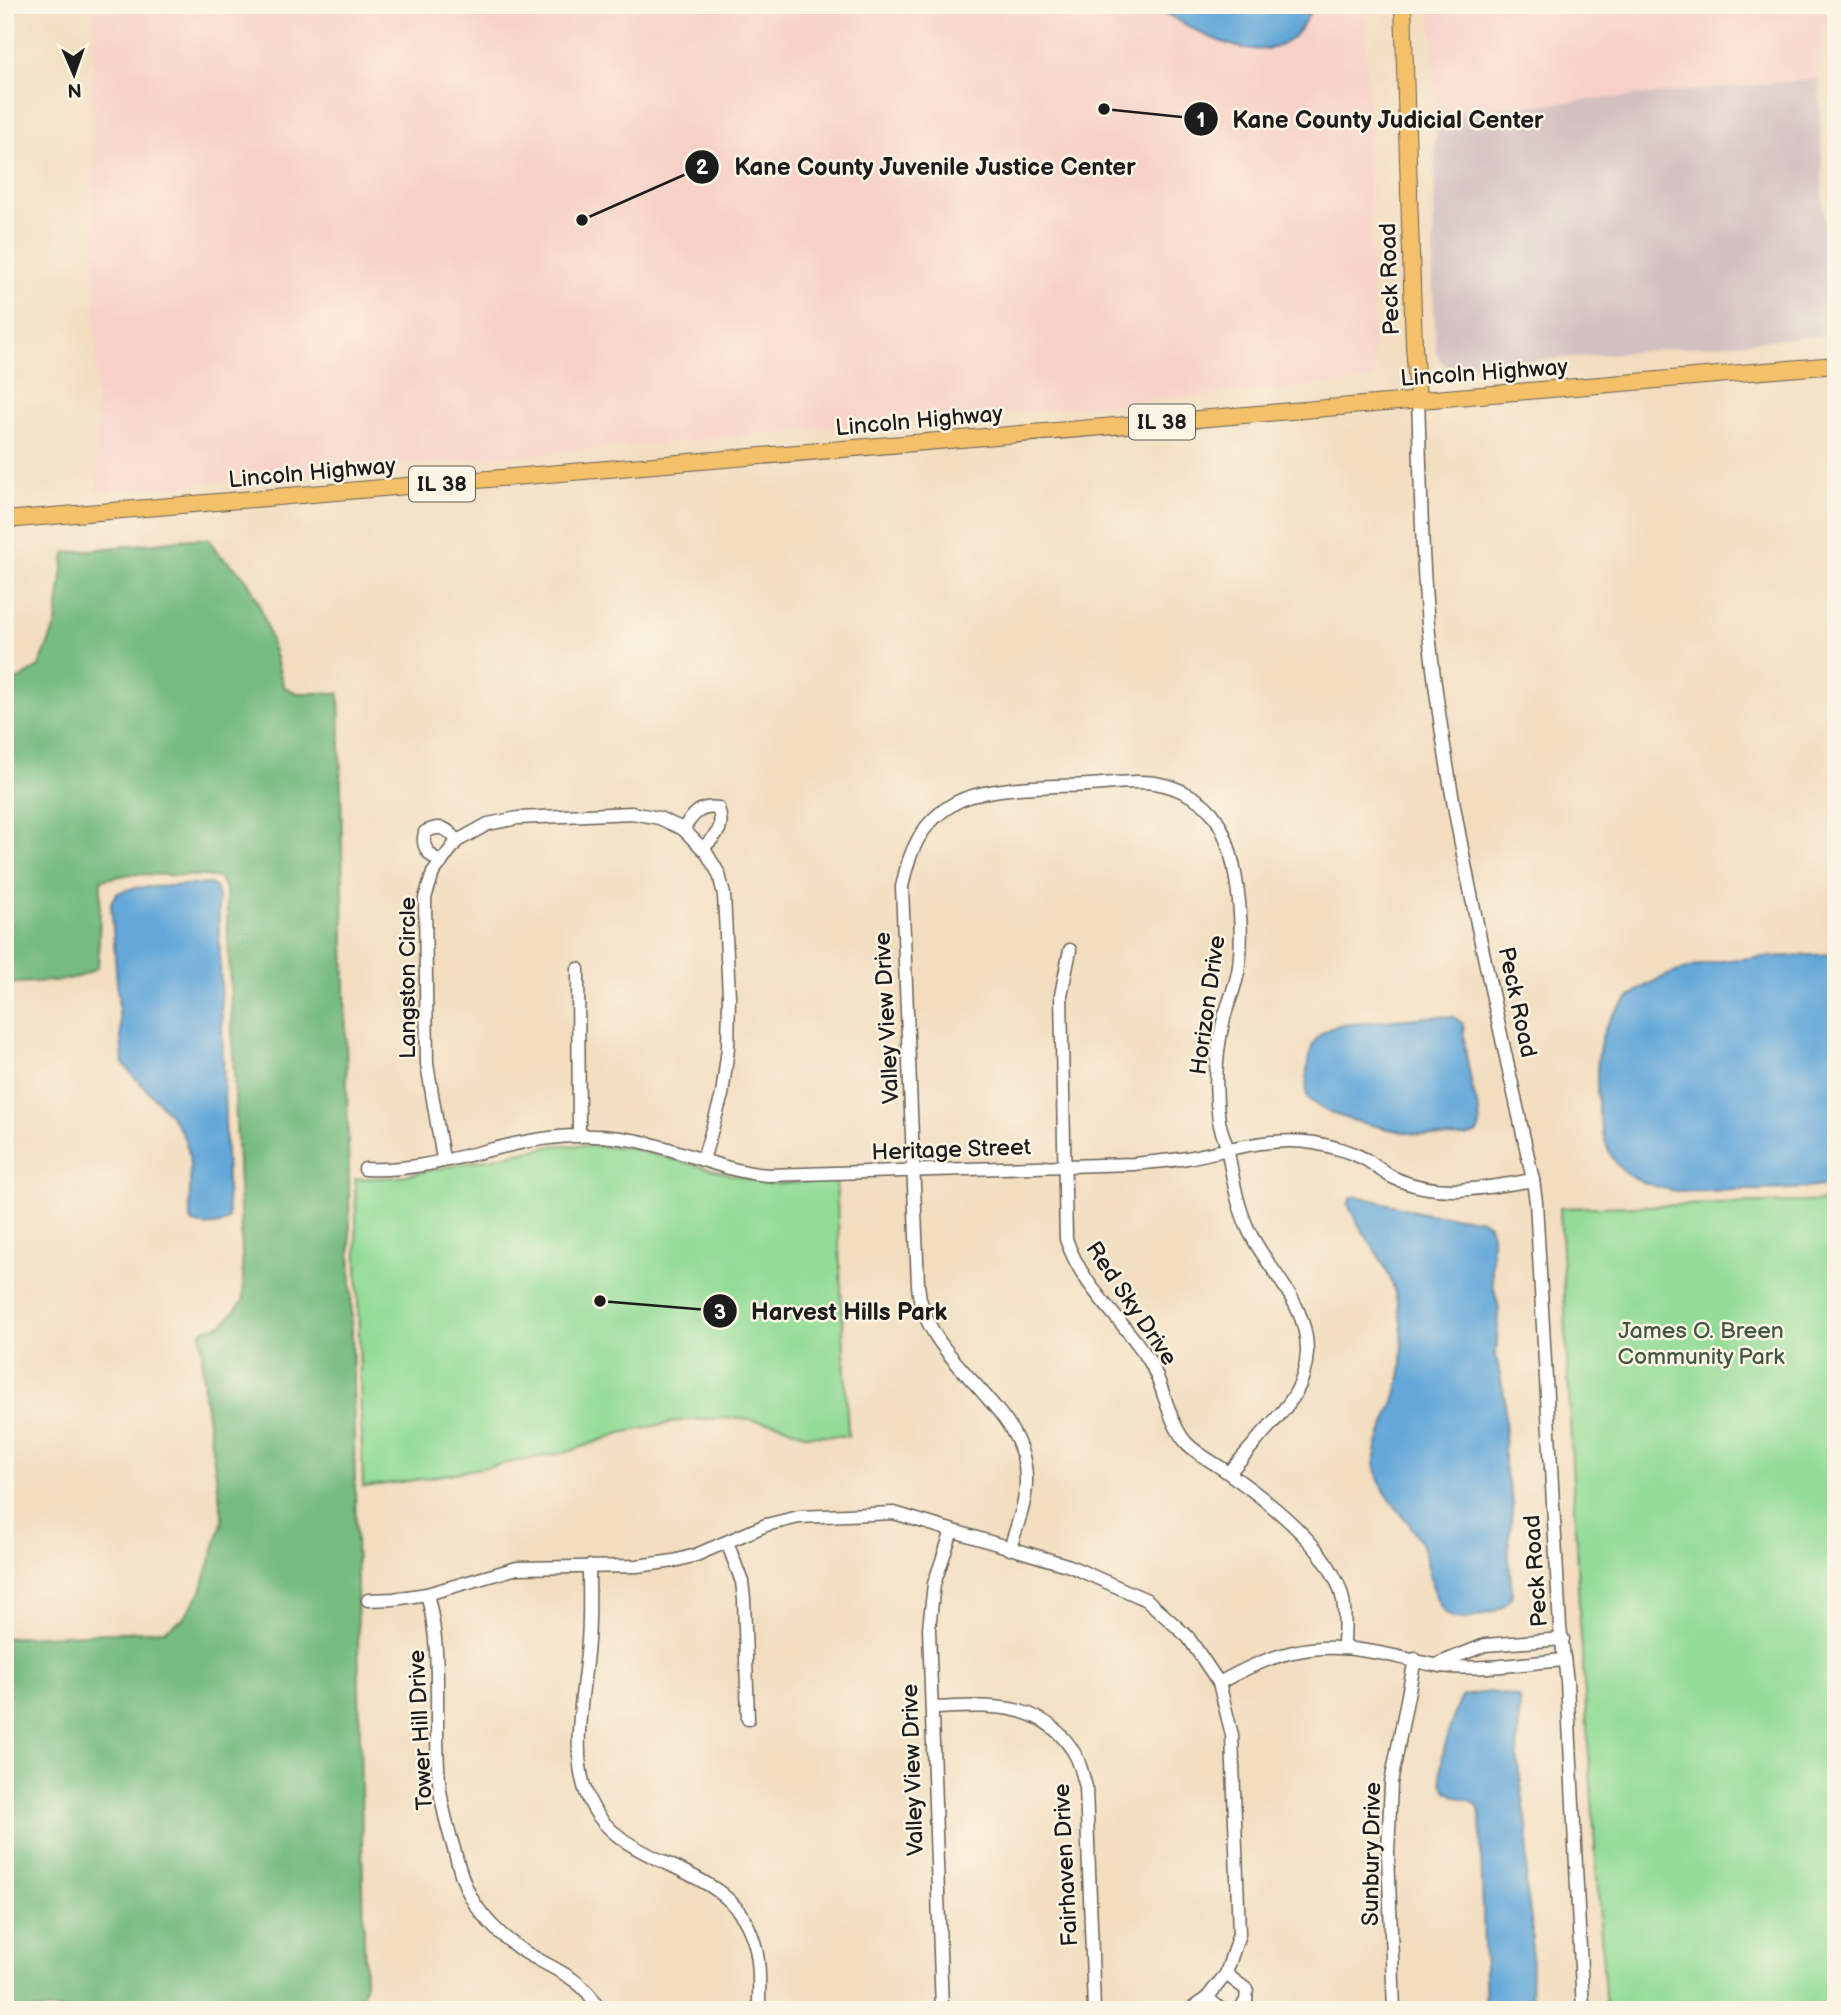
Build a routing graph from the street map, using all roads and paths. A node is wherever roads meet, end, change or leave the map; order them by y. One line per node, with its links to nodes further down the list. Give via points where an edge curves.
1 (1403, 5): 3 (main road, Peck Road)
2 (1836, 365): 3 (main road, Lincoln Highway / IL 38)
3 (1418, 400): 4 (main road, Lincoln Highway / IL 38); 19 (street, Peck Road, via 1433,671 1466,868)
4 (5, 520)
5 (1078, 786): 13 (street, Horizon Drive, via 1144,782 1182,792 1212,814 1234,860 1239,966 1218,1047 1216,1082); 18 (street, Valley View Drive, via 968,797 934,818 907,859 902,887)
6 (683, 829): 7 (street, Langston Circle, via 632,813 531,818 488,824); 8 (street, Langston Circle); 8 (street, via 697,810 718,808 722,821)
7 (457, 841): 9 (street, Langston Circle); 9 (street, via 443,827 425,832 425,850)
8 (703, 848): 15 (street, Langston Circle, via 719,874 724,895 729,996 722,1096)
9 (441, 863): 14 (street, Langston Circle, via 425,898 424,953 427,1064)
10 (1070, 950): 16 (street, Red Sky Drive, via 1061,995)
11 (578, 969): 12 (street)
12 (579, 1136): 14 (street, Heritage Street); 15 (street, Heritage Street, via 639,1141)
13 (1227, 1150): 16 (street, Heritage Street, via 1134,1164); 19 (street, Heritage Street, via 1282,1142 1313,1143 1339,1148 1420,1187 1446,1191); 20 (street, Horizon Drive, via 1240,1211 1294,1300 1307,1351 1294,1399)
14 (443, 1159): 17 (street, Heritage Street, via 395,1169)
15 (703, 1160): 18 (street, Heritage Street, via 768,1175)
16 (1064, 1166): 18 (street, Heritage Street); 20 (street, Red Sky Drive, via 1066,1240 1074,1262 1148,1359 1185,1441)
17 (365, 1169)
18 (914, 1171): 23 (street, Valley View Drive, via 923,1315 944,1349 1010,1426 1024,1460 1024,1500)
19 (1533, 1180): 27 (street, Peck Road)
20 (1229, 1473): 28 (street, Red Sky Drive, via 1287,1518 1326,1561 1343,1600)
21 (952, 1531): 22 (street, via 894,1513 825,1515 783,1520); 23 (street); 33 (street, Valley View Drive, via 930,1606)
22 (727, 1542): 24 (street, via 663,1563); 34 (street, via 742,1582)
23 (1010, 1549): 32 (street, via 1070,1566 1147,1600 1188,1637)
24 (589, 1566): 25 (street, via 517,1568); 38 (street, via 580,1714 587,1794 606,1827 622,1841 718,1890 737,1907 757,1954)
25 (427, 1594): 26 (street); 37 (street, Tower Hill Drive, via 436,1638 439,1781 467,1889 492,1925 520,1949 578,1982)
26 (368, 1600)
27 (1563, 1639): 30 (street, Peck Road); 31 (street, via 1485,1645)
28 (1344, 1648): 29 (street); 32 (street, via 1289,1652)
29 (1415, 1659): 31 (street); 44 (street, Sunbury Drive, via 1391,1783 1388,1853)
30 (1564, 1660): 31 (street); 45 (street, Peck Road)
31 (1435, 1665)
32 (1219, 1684): 35 (street, via 1232,1735 1240,1924)
33 (932, 1708): 39 (street, Valley View Drive); 40 (street, Fairhaven Drive, via 999,1706 1024,1711 1044,1721 1076,1757 1086,1787)
34 (748, 1719)
35 (1226, 1974): 36 (street); 43 (street, via 1247,1990)
36 (1208, 1998): 41 (street); 42 (street)
37 (599, 2010)
38 (759, 2010)
39 (942, 2010)
40 (1094, 2010)
41 (1190, 2010)
42 (1222, 2010)
43 (1239, 2010)
44 (1394, 2010)
45 (1583, 2010)

